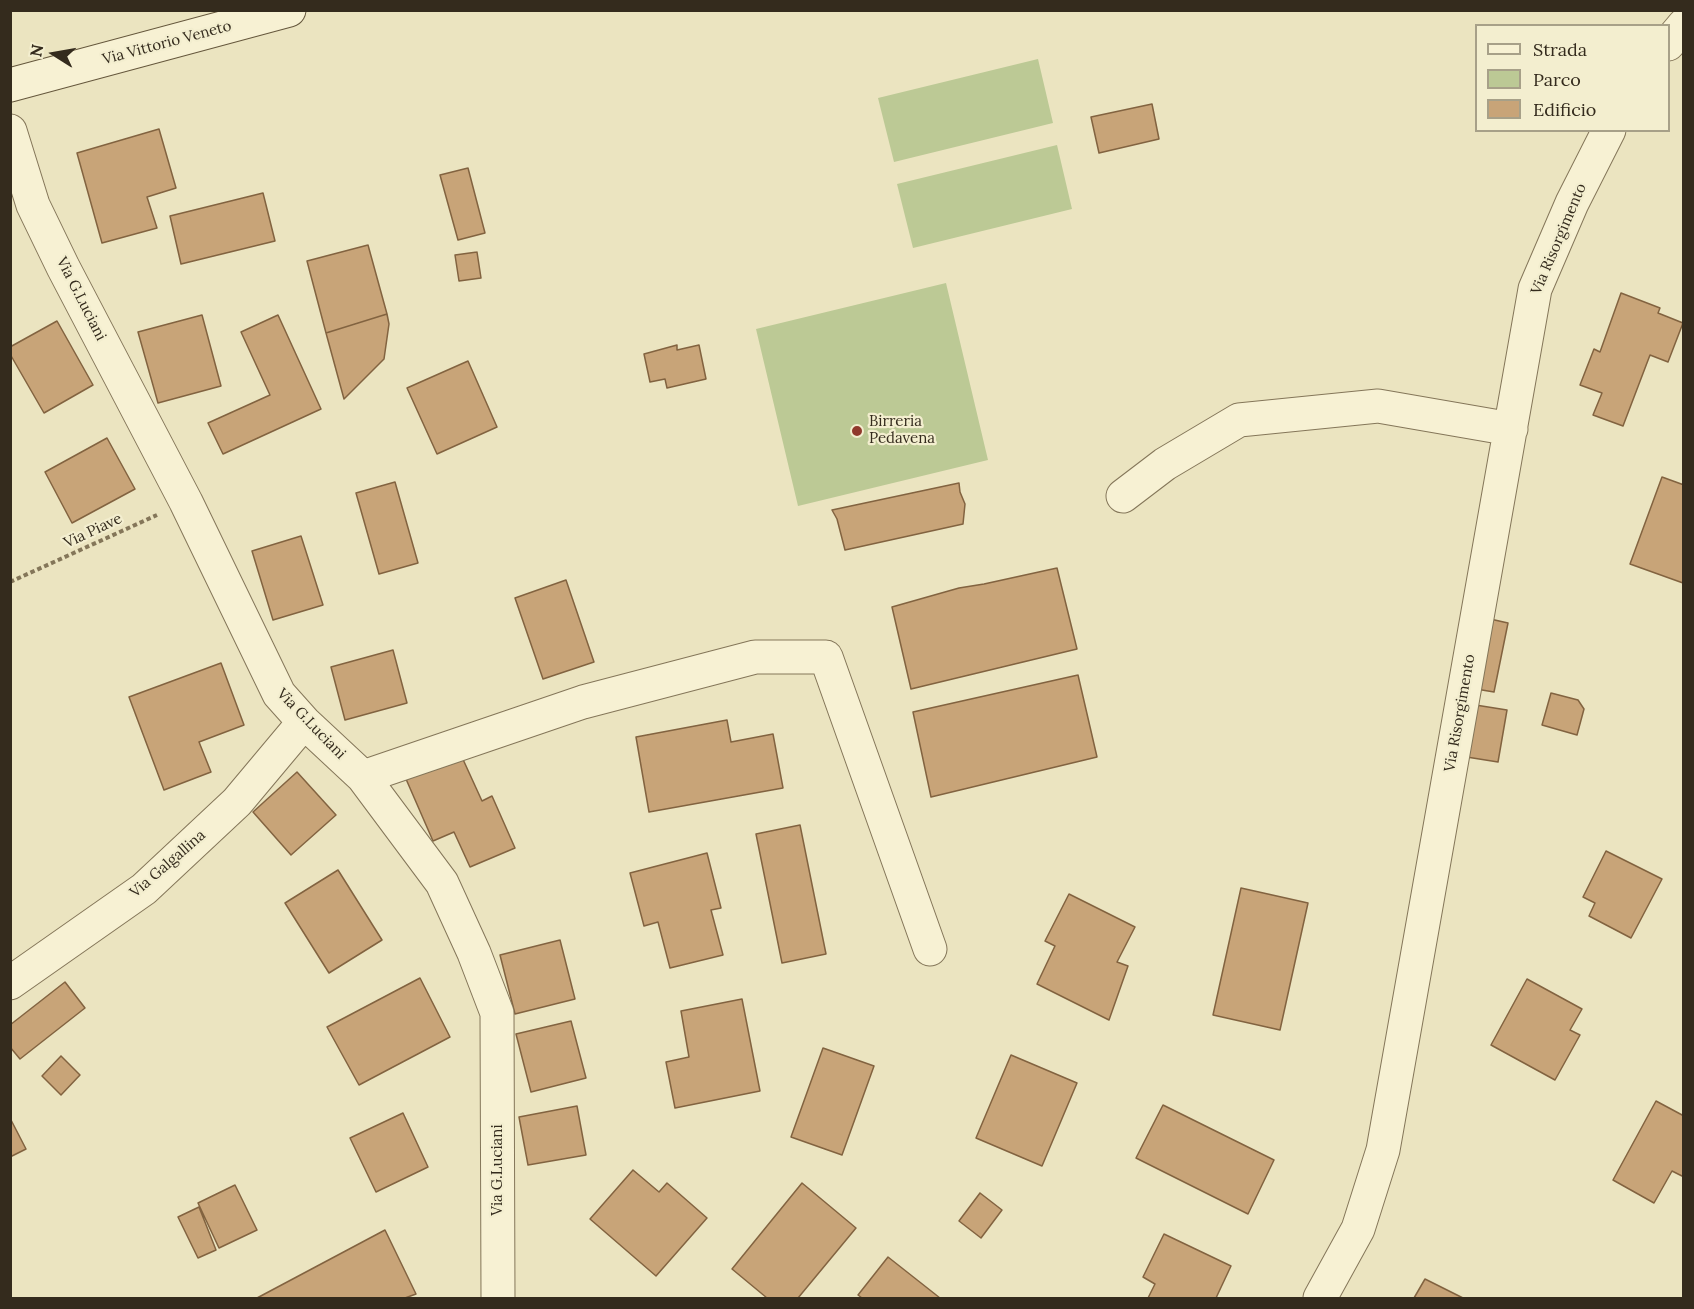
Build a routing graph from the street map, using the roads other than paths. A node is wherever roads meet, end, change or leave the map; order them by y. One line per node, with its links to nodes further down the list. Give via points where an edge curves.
1 (289, 10): 4 (street, Via Vittorio Veneto)
2 (1683, 25): 3 (street)
3 (1670, 41)
4 (10, 85)
5 (10, 131): 9 (street, Via G.Luciani, via 33,205 186,502 279,694)
6 (1608, 132): 7 (street, Via Risorgimento, via 1535,289)
7 (1511, 429): 8 (street, via 1377,406 1239,420 1165,464); 14 (street, Via Risorgimento, via 1383,1150 1358,1229)
8 (1124, 496)
9 (304, 722): 10 (street, Via G.Luciani); 12 (street, Via Galgallina, via 237,802 144,889)
10 (363, 777): 11 (street, via 583,702 755,657 826,657); 13 (street, Via G.Luciani, via 442,883 497,1013)
11 (930, 949)
12 (10, 983)
13 (498, 1299)
14 (1320, 1299)

